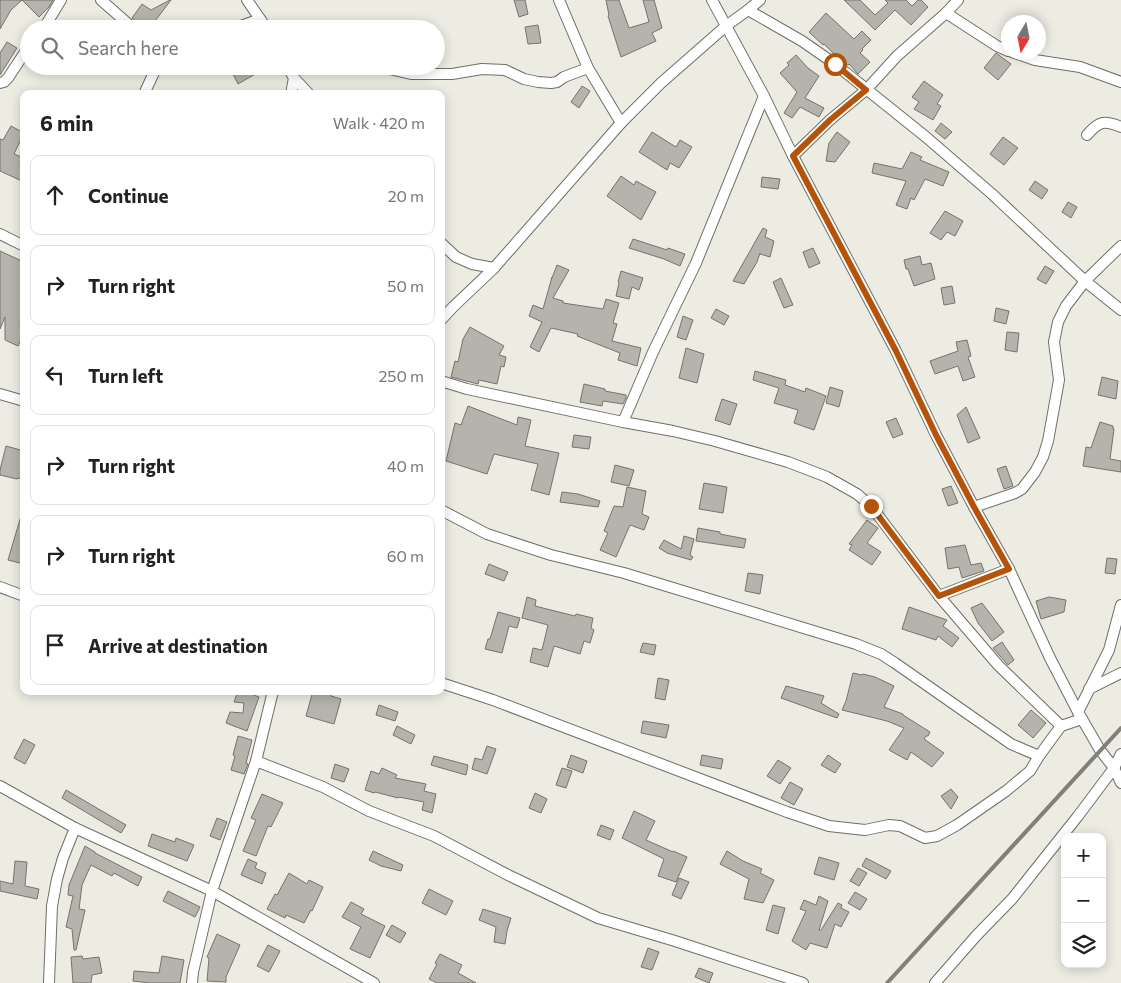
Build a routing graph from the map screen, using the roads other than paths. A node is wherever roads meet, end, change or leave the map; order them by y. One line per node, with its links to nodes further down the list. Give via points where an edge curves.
1 (61, 0): 10 (street)
2 (101, 0): 11 (street)
3 (247, 0): 12 (street)
4 (559, 0): 17 (street)
5 (712, 0): 13 (street)
6 (760, 0): 8 (street)
7 (958, 0): 9 (street)
8 (748, 10): 13 (street); 27 (street, via 802,41)
9 (946, 13): 14 (street); 27 (street, via 897,56)
10 (49, 20)
11 (124, 20)
12 (262, 20)
13 (726, 26): 28 (street); 29 (street)
14 (1001, 48)
15 (20, 60): 23 (street, via 8,78)
16 (1035, 60): 22 (street, via 1080,67)
17 (588, 68): 18 (street, via 551,83 524,79 505,70 482,69); 29 (street)
18 (445, 74)
19 (153, 75): 24 (street)
20 (292, 75): 21 (street)
21 (294, 78): 25 (street); 26 (street)
22 (1121, 82)
23 (0, 83)
24 (146, 90)
25 (292, 90)
26 (305, 90)
27 (866, 90): 32 (street); 38 (street, via 926,136)
28 (764, 96): 32 (street); 44 (street, via 696,263)
29 (621, 123): 37 (street)
30 (1121, 127): 31 (street, via 1103,122)
31 (1086, 135)
32 (793, 156): 45 (street)
33 (0, 234): 34 (street)
34 (20, 244)
35 (445, 246): 37 (street, via 472,264)
36 (1121, 246): 38 (street)
37 (494, 268): 40 (street)
38 (1085, 281): 39 (street); 45 (street, via 1058,322 1054,342 1058,380 1043,457 1022,489)
39 (1121, 310)
40 (445, 316)
41 (445, 382): 44 (street)
42 (0, 394): 43 (street)
43 (20, 400)
44 (623, 422): 50 (street, via 715,441 827,477 871,506)
45 (974, 507): 47 (street)
46 (445, 512): 59 (street, via 487,534 550,555 624,573 881,654 1011,744)
47 (1009, 569): 50 (street); 56 (street)
48 (0, 587): 49 (street)
49 (20, 594)
50 (939, 596): 57 (street, via 998,665)
51 (1121, 605): 54 (street, via 1108,650)
52 (1121, 673): 54 (street)
53 (445, 684): 59 (street, via 829,826 865,830 900,826 925,838 937,836 957,825 1006,792 1030,770)
54 (1089, 689): 56 (street)
55 (272, 695): 60 (street)
56 (1080, 715): 57 (street); 61 (street)
57 (1062, 726): 59 (street)
58 (1121, 754): 61 (street)
59 (1039, 756)
60 (256, 761): 65 (street); 69 (street, via 434,836 508,876 598,918)
61 (1114, 768): 62 (street); 70 (street, via 1012,899)
62 (1121, 783)
63 (0, 786): 64 (street)
64 (75, 828): 65 (street); 66 (street, via 63,858 52,906)
65 (212, 891): 67 (street); 68 (street)
66 (49, 983)
67 (192, 983)
68 (374, 983)
69 (803, 983)
70 (935, 983)

